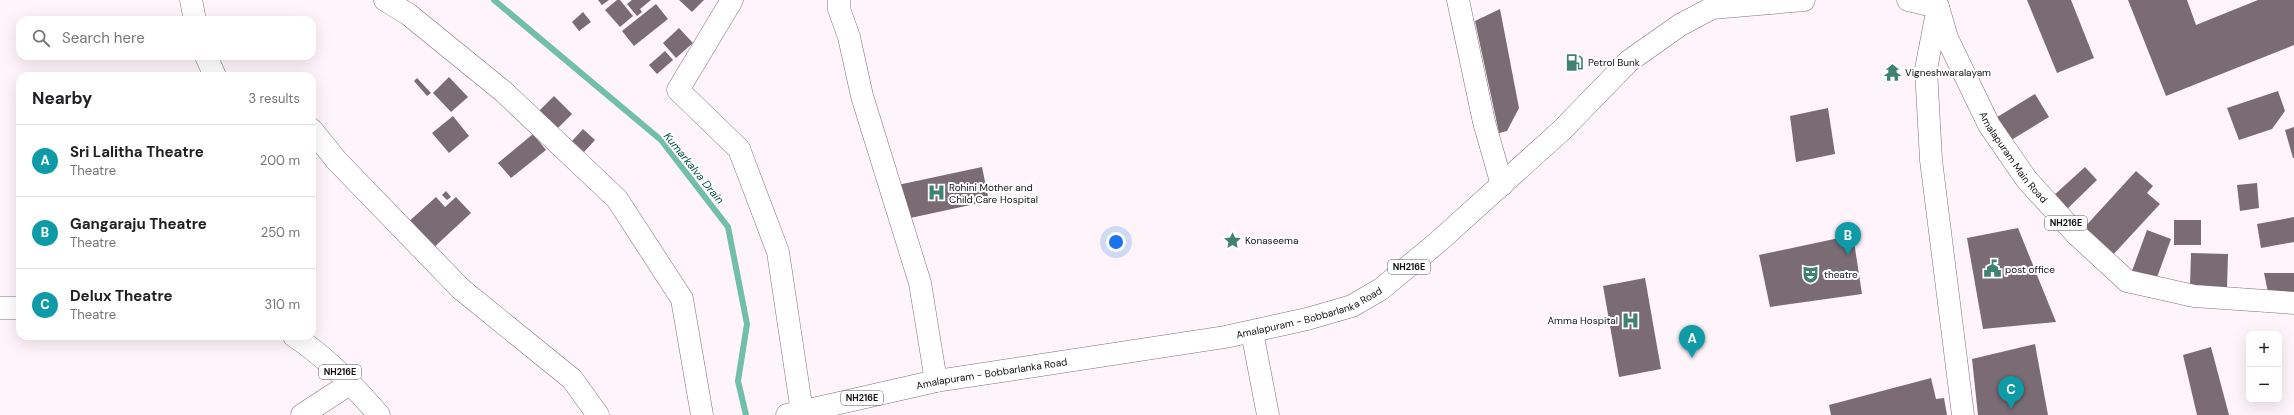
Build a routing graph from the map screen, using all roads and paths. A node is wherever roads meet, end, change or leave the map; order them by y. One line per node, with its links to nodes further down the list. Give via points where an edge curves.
1 (191, 0): 10 (main road)
2 (385, 0): 26 (main road, via 408,14 504,92 617,199 682,299)
3 (732, 0): 22 (main road, via 678,90 739,149 778,252)
4 (839, 0): 20 (main road, via 862,96 920,283)
5 (1458, 0): 14 (main road, via 1482,114)
6 (1804, 0): 8 (main road, Amalapuram - Bobbarlanka Road / NH216E)
7 (1908, 0): 9 (main road)
8 (1709, 4): 14 (main road, Amalapuram - Bobbarlanka Road / NH216E, via 1629,61 1562,130)
9 (1938, 7): 15 (main road, Amalapuram Main Road / NH216E, via 1947,38 1989,125 2027,180 2077,235 2127,281 2194,296); 28 (main road, via 1926,69 1931,160)
10 (195, 16)
11 (208, 60): 12 (main road)
12 (213, 72)
13 (316, 135): 25 (main road, via 337,161 461,289 572,379)
14 (1502, 185): 18 (main road, Amalapuram - Bobbarlanka Road / NH216E, via 1381,289 1352,306)
15 (2294, 303)
16 (0, 308): 17 (main road)
17 (16, 308)
18 (1252, 332): 20 (main road, Amalapuram - Bobbarlanka Road / NH216E); 27 (main road)
19 (300, 340): 21 (main road, NH216E)
20 (936, 381): 22 (main road, Amalapuram - Bobbarlanka Road / NH216E)
21 (351, 383): 23 (main road); 24 (main road, NH216E)
22 (795, 413)
23 (302, 415)
24 (379, 415)
25 (598, 415)
26 (702, 415)
27 (1268, 415)
28 (1963, 415)

